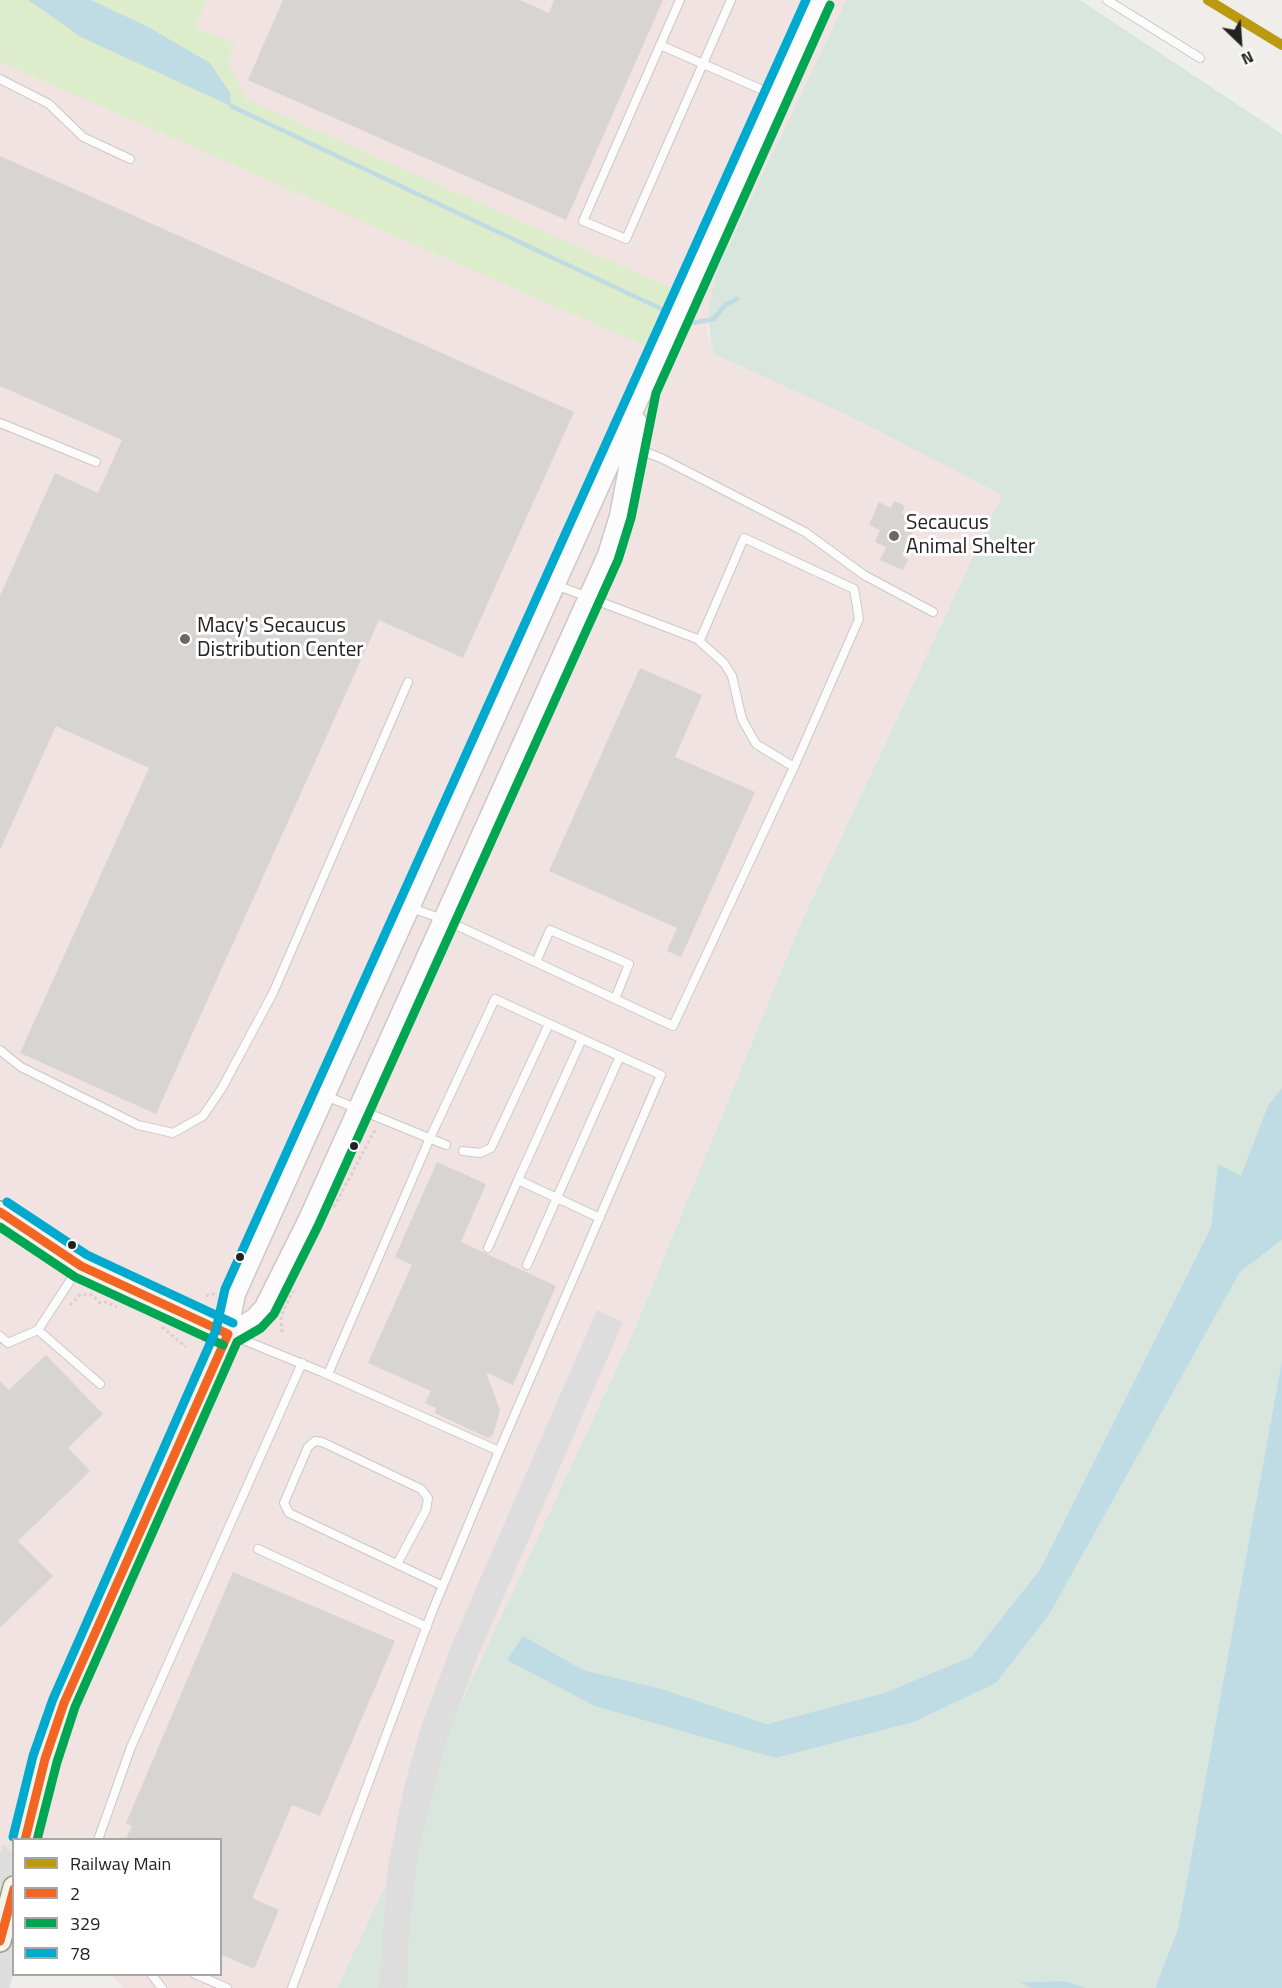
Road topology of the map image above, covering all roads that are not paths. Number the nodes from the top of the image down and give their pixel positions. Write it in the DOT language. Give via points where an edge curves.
graph roads {
  1 [pos="680,0"];
  2 [pos="732,0"];
  3 [pos="819,0"];
  4 [pos="1107,0"];
  5 [pos="660,45"];
  6 [pos="1200,58"];
  7 [pos="703,64"];
  8 [pos="0,79"];
  9 [pos="776,96"];
  10 [pos="130,159"];
  11 [pos="644,389"];
  12 [pos="0,423"];
  13 [pos="632,447"];
  14 [pos="96,462"];
  15 [pos="556,585"];
  16 [pos="589,596"];
  17 [pos="933,612"];
  18 [pos="697,639"];
  19 [pos="408,682"];
  20 [pos="794,767"];
  21 [pos="411,908"];
  22 [pos="443,919"];
  23 [pos="536,962"];
  24 [pos="615,999"];
  25 [pos="549,1024"];
  26 [pos="582,1039"];
  27 [pos="0,1050"];
  28 [pos="620,1056"];
  29 [pos="326,1096"];
  30 [pos="358,1110"];
  31 [pos="430,1138"];
  32 [pos="446,1145"];
  33 [pos="463,1151"];
  34 [pos="518,1180"];
  35 [pos="557,1198"];
  36 [pos="0,1212"];
  37 [pos="600,1218"];
  38 [pos="488,1248"];
  39 [pos="527,1264"];
  40 [pos="80,1266"];
  41 [pos="38,1330"];
  42 [pos="228,1334"];
  43 [pos="0,1336"];
  44 [pos="302,1364"];
  45 [pos="328,1374"];
  46 [pos="100,1384"];
  47 [pos="499,1451"];
  48 [pos="258,1550"];
  49 [pos="397,1564"];
  50 [pos="443,1586"];
  51 [pos="427,1627"];
  52 [pos="25,1838"];
  53 [pos="98,1838"];
  54 [pos="12,1895"];
  55 [pos="0,1941"];
  56 [pos="153,1976"];
  57 [pos="200,1976"];
  58 [pos="162,1988"];
  59 [pos="227,1988"];
  60 [pos="292,1988"];
  1 -- 5 [label="lane"];
  2 -- 7 [label="lane"];
  3 -- 9 [label="street"];
  4 -- 6 [label="lane"];
  5 -- 7 [label="lane"];
  5 -- 7 [label="lane" via="583,221 626,239"];
  7 -- 9 [label="lane"];
  8 -- 10 [label="lane" via="49,104 82,137"];
  9 -- 11 [label="street"];
  11 -- 13 [label="street"];
  11 -- 15 [label="street"];
  12 -- 14 [label="lane"];
  13 -- 16 [label="street" via="614,536"];
  13 -- 17 [label="lane" via="804,532 864,575"];
  15 -- 16 [label="lane"];
  15 -- 21 [label="street"];
  16 -- 18 [label="lane"];
  16 -- 22 [label="street"];
  18 -- 20 [label="lane" via="724,663 732,676 742,719 756,744"];
  18 -- 20 [label="lane" via="700,640 744,538 854,589 859,619"];
  19 -- 27 [label="lane" via="273,993 203,1116 173,1133 138,1125 21,1067"];
  20 -- 24 [label="lane" via="673,1026"];
  21 -- 22 [label="lane"];
  21 -- 29 [label="street"];
  22 -- 23 [label="lane"];
  22 -- 30 [label="street"];
  23 -- 24 [label="lane"];
  23 -- 24 [label="lane" via="550,930 629,964"];
  25 -- 26 [label="lane"];
  25 -- 31 [label="lane" via="495,999"];
  25 -- 33 [label="lane" via="491,1148 480,1153"];
  26 -- 28 [label="lane"];
  26 -- 34 [label="lane"];
  28 -- 35 [label="lane"];
  28 -- 37 [label="lane" via="661,1075"];
  29 -- 30 [label="lane"];
  29 -- 42 [label="street" via="236,1294"];
  30 -- 31 [label="lane"];
  30 -- 42 [label="street" via="264,1307"];
  31 -- 32 [label="lane"];
  31 -- 45 [label="lane"];
  34 -- 35 [label="lane"];
  34 -- 38 [label="lane"];
  35 -- 37 [label="lane"];
  35 -- 39 [label="lane"];
  36 -- 40 [label="main road"];
  37 -- 47 [label="lane"];
  40 -- 41 [label="lane"];
  40 -- 42 [label="main road"];
  41 -- 43 [label="lane" via="8,1343"];
  41 -- 46 [label="lane"];
  42 -- 44 [label="lane"];
  42 -- 52 [label="main road" via="63,1703"];
  44 -- 45 [label="lane"];
  44 -- 53 [label="lane" via="131,1747"];
  45 -- 47 [label="lane"];
  47 -- 50 [label="lane"];
  48 -- 51 [label="lane"];
  49 -- 49 [label="lane" via="289,1513 284,1503 315,1441 421,1489 428,1497 426,1510"];
  49 -- 50 [label="lane"];
  50 -- 51 [label="lane"];
  51 -- 60 [label="lane"];
  54 -- 55 [label="main road"];
  56 -- 58 [label="lane"];
  57 -- 59 [label="lane"];
}
